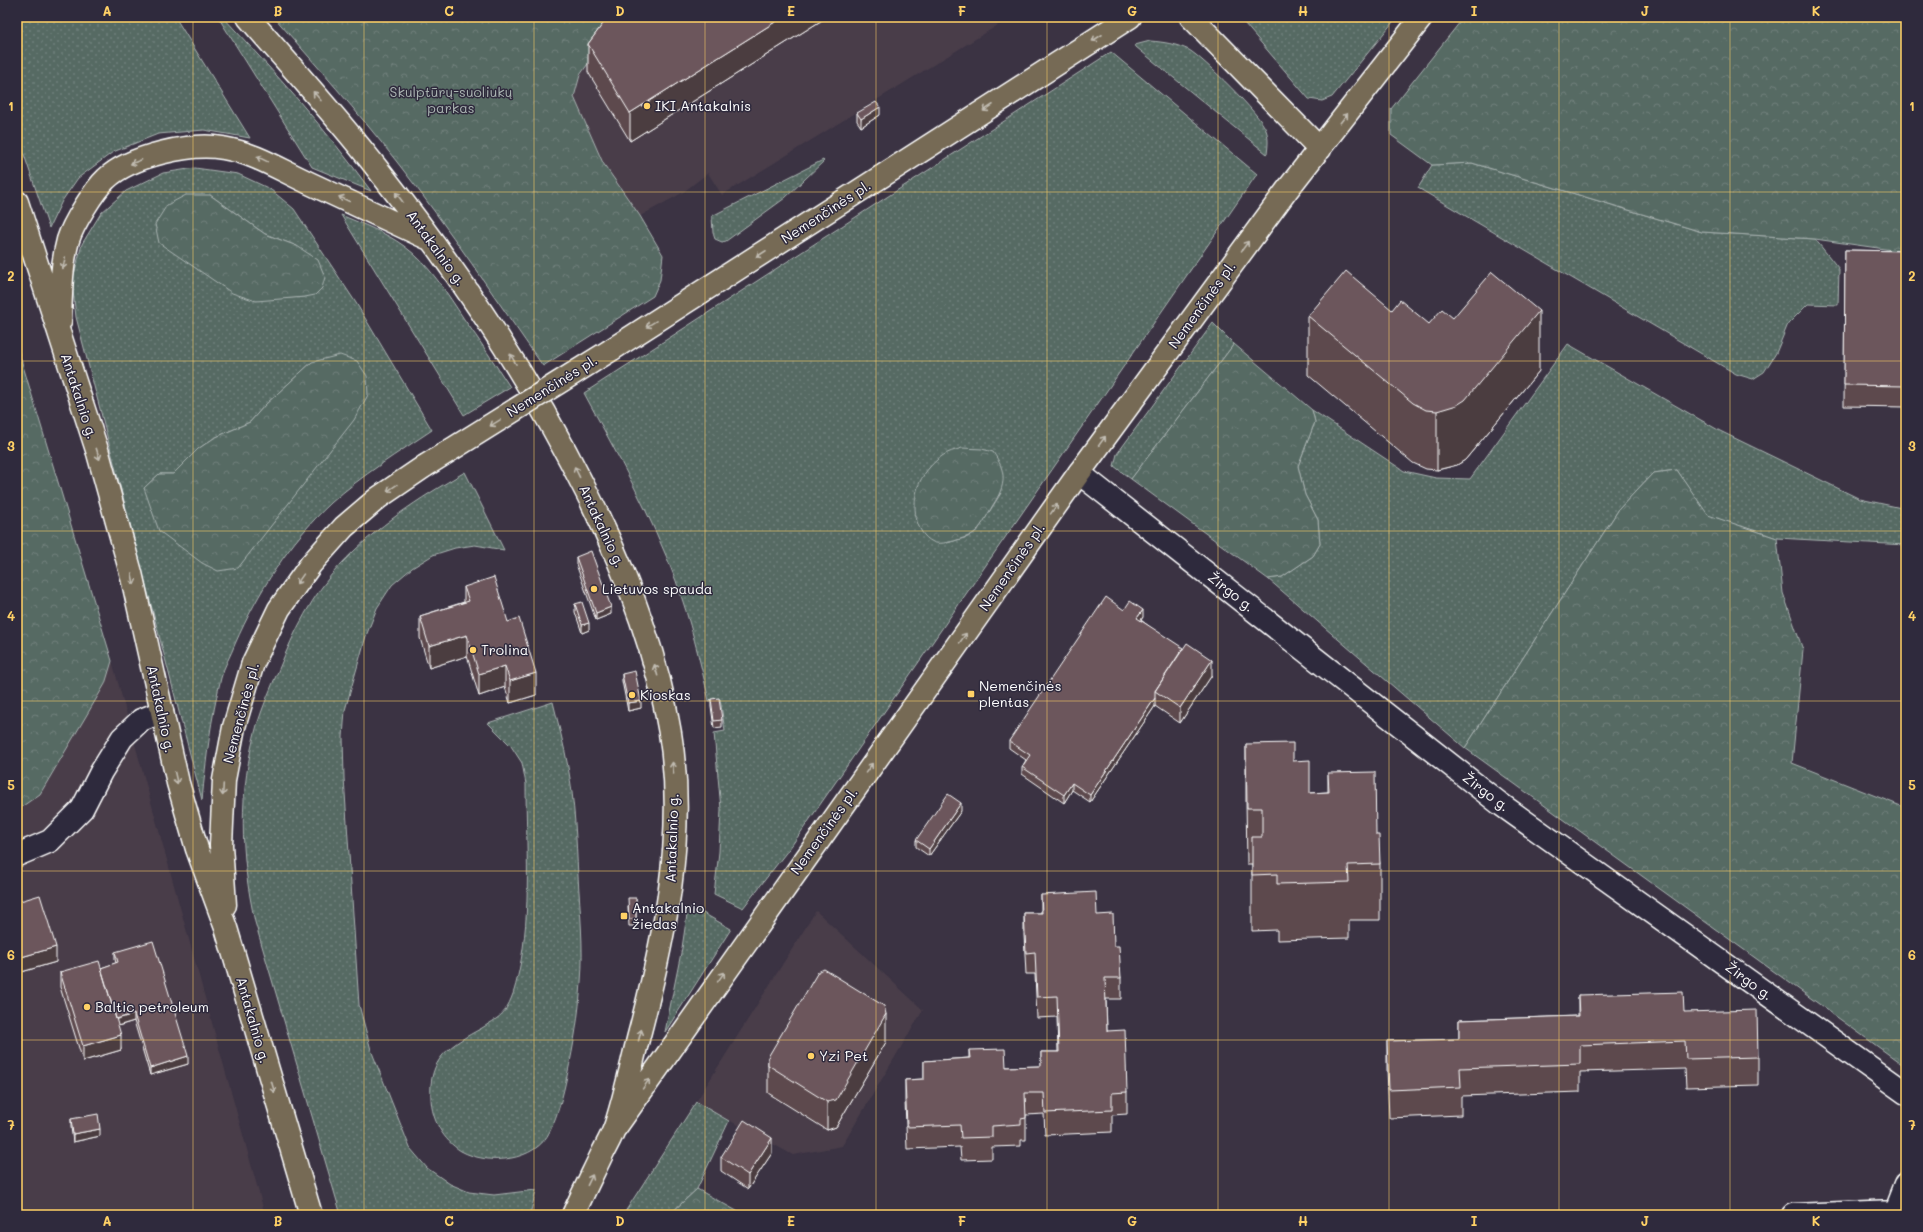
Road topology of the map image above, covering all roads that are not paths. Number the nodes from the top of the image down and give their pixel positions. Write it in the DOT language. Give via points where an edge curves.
graph roads {
  1 [pos="248,17"];
  2 [pos="1130,17"];
  3 [pos="1191,17"];
  4 [pos="1422,17"];
  5 [pos="1320,149"];
  6 [pos="17,202"];
  7 [pos="430,239"];
  8 [pos="60,337"];
  9 [pos="1079,473"];
  10 [pos="162,712"];
  11 [pos="17,855"];
  12 [pos="226,928"];
  13 [pos="1906,1093"];
  14 [pos="616,1127"];
  15 [pos="1906,1184"];
  16 [pos="1894,1213"];
  17 [pos="311,1215"];
  18 [pos="573,1215"];
  19 [pos="1793,1215"];
  7 -- 1 [label="main road, Antakalnio g., one-way" via="380,171"];
  2 -- 12 [label="main road, Nemenčinės pl., one-way, bridge" via="611,350 425,466 372,503 344,527 311,564 279,609 253,663 234,727 224,780 221,845"];
  3 -- 5 [label="main road"];
  5 -- 4 [label="main road, Nemenčinės pl., one-way"];
  9 -- 5 [label="main road, Nemenčinės pl., one-way" via="1282,196"];
  6 -- 8 [label="main road, Antakalnio g."];
  7 -- 8 [label="main road, one-way" via="257,156 223,148 194,147 162,152 130,164 107,178 87,203 69,238 62,270"];
  14 -- 7 [label="main road, Antakalnio g., one-way" via="657,969 670,894 675,793 670,736 658,677 640,614 610,541 562,442 507,348"];
  8 -- 10 [label="main road, Antakalnio g., one-way" via="98,452 131,573"];
  9 -- 13 [label="street, Žirgo g." via="1499,803"];
  14 -- 9 [label="main road, Nemenčinės pl., one-way"];
  10 -- 11 [label="street" via="142,720 122,738 82,809 56,836"];
  10 -- 12 [label="main road, Antakalnio g., one-way" via="196,849"];
  12 -- 17 [label="main road, Antakalnio g., one-way"];
  18 -- 14 [label="main road, Antakalnio g., one-way"];
  15 -- 16 [label="street"];
  16 -- 19 [label="street"];
}
